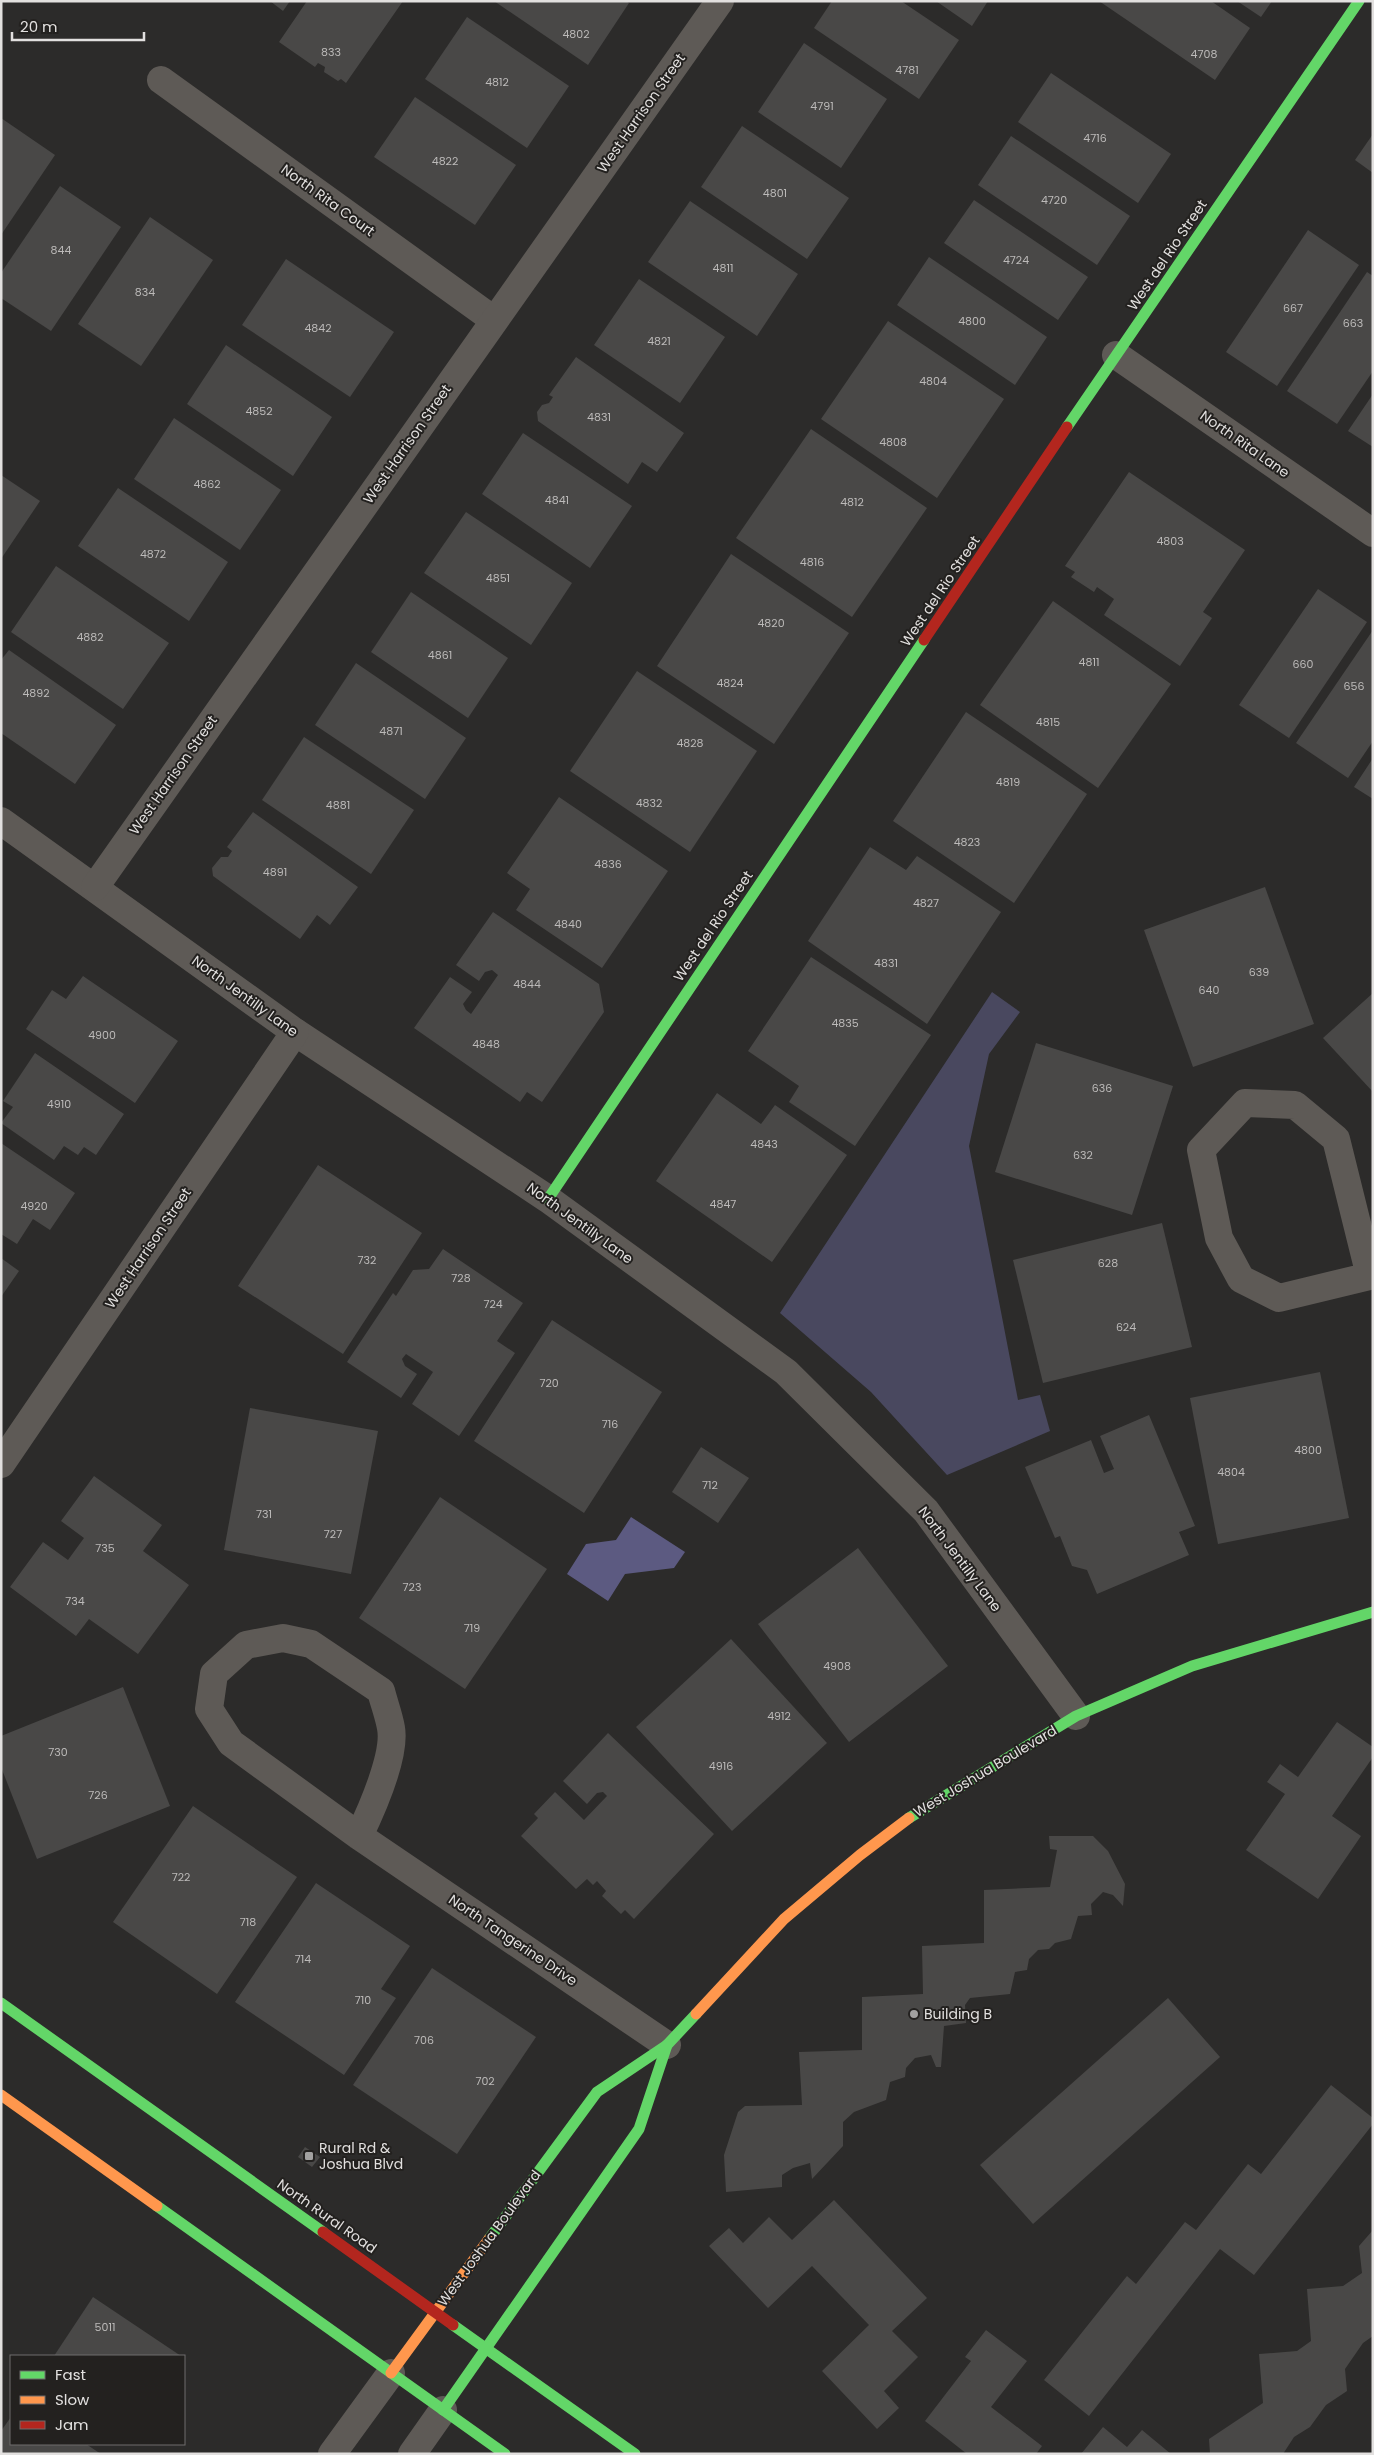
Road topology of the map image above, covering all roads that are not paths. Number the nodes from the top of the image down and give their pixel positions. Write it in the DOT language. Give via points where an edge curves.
graph roads {
  1 [pos="720,1"];
  2 [pos="1359,1"];
  3 [pos="161,80"];
  4 [pos="494,320"];
  5 [pos="1116,355"];
  6 [pos="1373,533"];
  7 [pos="1,821"];
  8 [pos="95,887"];
  9 [pos="295,1032"];
  10 [pos="548,1199"];
  11 [pos="1371,1282"];
  12 [pos="1,1464"];
  13 [pos="1373,1612"];
  14 [pos="1076,1716"];
  15 [pos="359,1836"];
  16 [pos="1,2003"];
  17 [pos="667,2045"];
  18 [pos="1,2095"];
  19 [pos="435,2311"];
  20 [pos="487,2348"];
  21 [pos="391,2373"];
  22 [pos="444,2410"];
  23 [pos="332,2454"];
  24 [pos="412,2454"];
  25 [pos="505,2454"];
  26 [pos="635,2454"];
  1 -- 4 [label="street, West Harrison Street"];
  2 -- 5 [label="street, West del Rio Street"];
  3 -- 4 [label="street, North Rita Court"];
  4 -- 8 [label="street, West Harrison Street"];
  5 -- 6 [label="street, North Rita Lane"];
  5 -- 10 [label="street, West del Rio Street"];
  7 -- 8 [label="street, North Jentilly Lane"];
  8 -- 9 [label="street, North Jentilly Lane"];
  9 -- 10 [label="street, North Jentilly Lane"];
  9 -- 12 [label="street, West Harrison Street"];
  10 -- 14 [label="street, North Jentilly Lane" via="786,1372 926,1511"];
  11 -- 11 [label="street" via="1336,1139 1295,1105 1245,1103 1202,1150 1218,1238 1242,1279 1279,1298"];
  13 -- 14 [label="street, West Joshua Boulevard" via="1192,1666"];
  14 -- 17 [label="street, West Joshua Boulevard" via="922,1808 860,1855 784,1919"];
  15 -- 15 [label="street, North Tangerine Drive" via="387,1766 392,1730 381,1691 311,1644 283,1638 246,1645 214,1674 209,1709 231,1743"];
  15 -- 17 [label="street, North Tangerine Drive"];
  16 -- 19 [label="street, North Rural Road"];
  17 -- 19 [label="street, West Joshua Boulevard" via="597,2092"];
  17 -- 20 [label="street, West Joshua Boulevard" via="639,2129"];
  18 -- 21 [label="street"];
  19 -- 20 [label="street, North Rural Road"];
  19 -- 21 [label="street, West Joshua Boulevard"];
  20 -- 22 [label="street, West Joshua Boulevard"];
  20 -- 26 [label="street, North Rural Road"];
  21 -- 22 [label="street"];
  21 -- 23 [label="street, West Joshua Boulevard"];
  22 -- 24 [label="street, West Joshua Boulevard"];
  22 -- 25 [label="street"];
}
